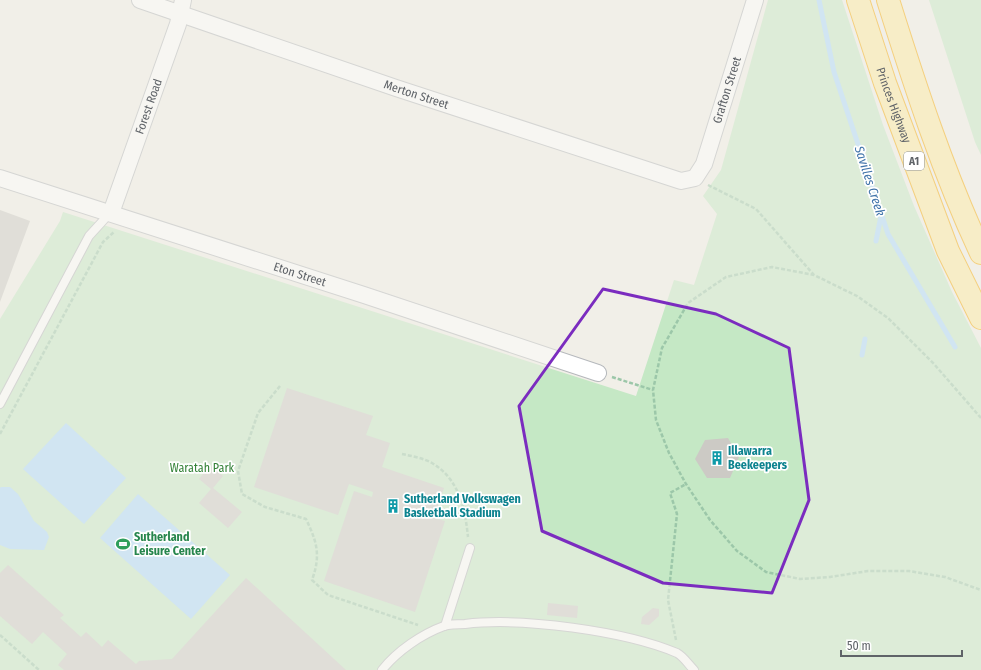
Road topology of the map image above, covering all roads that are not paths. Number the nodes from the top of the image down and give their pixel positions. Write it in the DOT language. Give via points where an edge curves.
graph roads {
  1 [pos="140,0"];
  2 [pos="755,0"];
  3 [pos="858,0"];
  4 [pos="888,0"];
  5 [pos="181,7"];
  6 [pos="0,178"];
  7 [pos="695,178"];
  8 [pos="111,213"];
  9 [pos="981,253"];
  10 [pos="981,318"];
  11 [pos="598,373"];
  12 [pos="0,404"];
  13 [pos="470,548"];
  14 [pos="445,626"];
  15 [pos="382,670"];
  16 [pos="694,670"];
  1 -- 5 [label="street, Merton Street"];
  2 -- 7 [label="street, Grafton Street" via="704,164"];
  3 -- 10 [label="highway, Princes Highway / A1" via="885,83 948,251"];
  4 -- 9 [label="highway, A1" via="948,178"];
  5 -- 7 [label="street, Merton Street" via="340,69 675,180"];
  5 -- 8 [label="street, Forest Road" via="175,31"];
  6 -- 8 [label="street, Eton Street"];
  8 -- 11 [label="street, Eton Street"];
  8 -- 12 [label="lane" via="89,236"];
  13 -- 14 [label="lane"];
  14 -- 15 [label="lane" via="418,639"];
  14 -- 16 [label="lane" via="481,622 524,623 629,638 679,654"];
}
